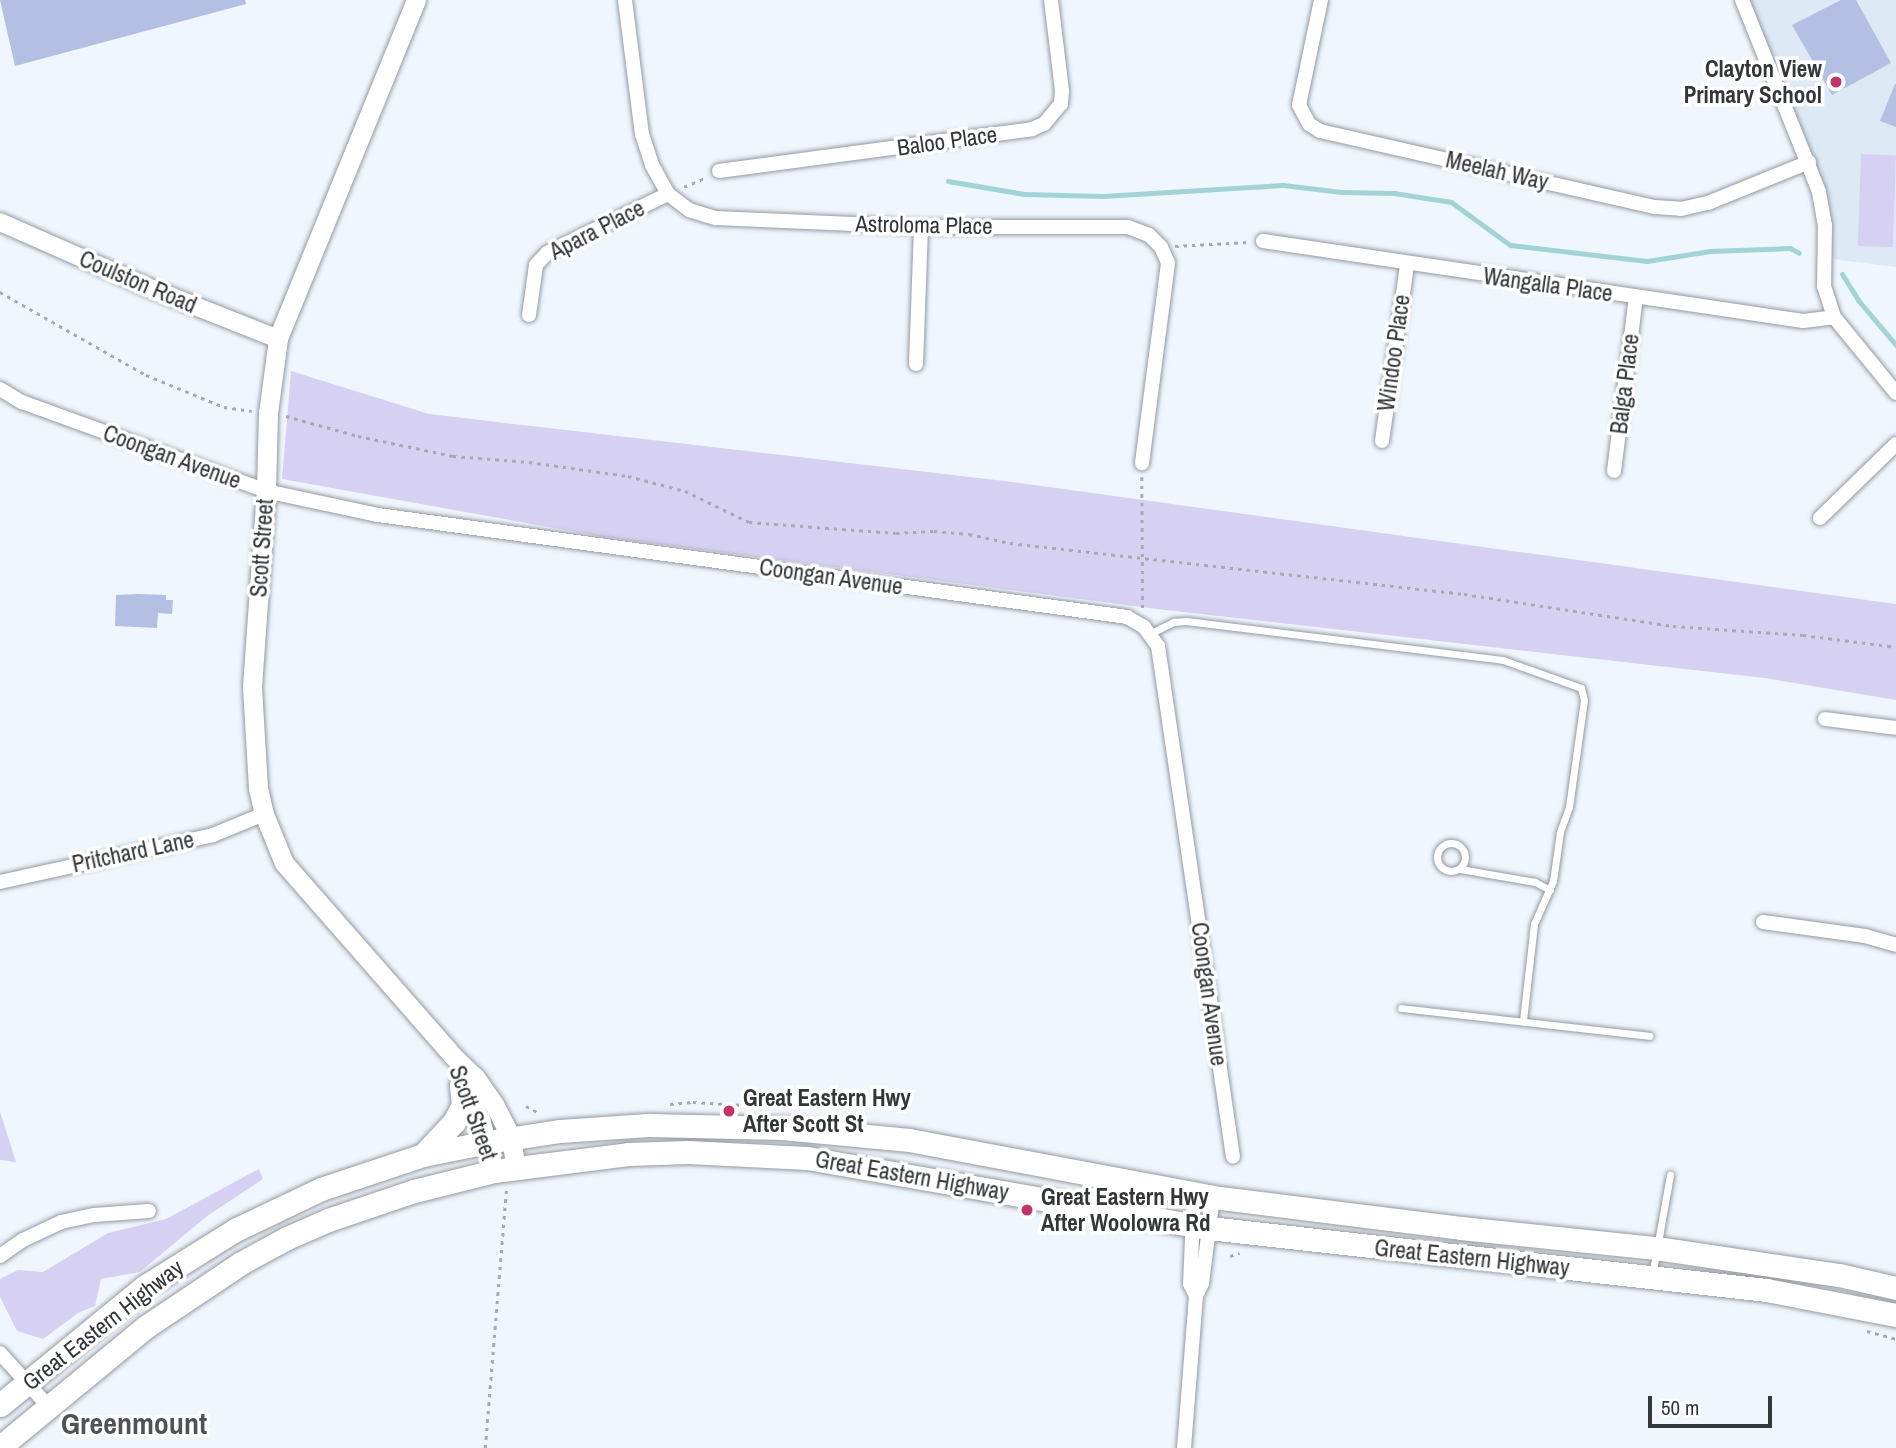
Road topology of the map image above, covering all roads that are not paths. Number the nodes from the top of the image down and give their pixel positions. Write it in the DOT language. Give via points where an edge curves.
graph roads {
  1 [pos="416,0"];
  2 [pos="625,0"];
  3 [pos="1051,0"];
  4 [pos="1321,0"];
  5 [pos="1743,1"];
  6 [pos="1809,162"];
  7 [pos="719,172"];
  8 [pos="667,194"];
  9 [pos="0,222"];
  10 [pos="921,227"];
  11 [pos="1263,241"];
  12 [pos="1406,265"];
  13 [pos="1636,297"];
  14 [pos="529,315"];
  15 [pos="1834,317"];
  16 [pos="278,339"];
  17 [pos="916,364"];
  18 [pos="0,389"];
  19 [pos="1896,393"];
  20 [pos="1382,441"];
  21 [pos="1896,444"];
  22 [pos="1142,463"];
  23 [pos="1614,471"];
  24 [pos="266,491"];
  25 [pos="1820,518"];
  26 [pos="1146,631"];
  27 [pos="1825,719"];
  28 [pos="1896,728"];
  29 [pos="264,814"];
  30 [pos="1460,869"];
  31 [pos="0,882"];
  32 [pos="1550,890"];
  33 [pos="1763,922"];
  34 [pos="1896,945"];
  35 [pos="1401,1007"];
  36 [pos="1523,1021"];
  37 [pos="1649,1036"];
  38 [pos="452,1055"];
  39 [pos="461,1085"];
  40 [pos="499,1140"];
  41 [pos="423,1156"];
  42 [pos="1233,1157"];
  43 [pos="505,1173"];
  44 [pos="1670,1175"];
  45 [pos="1203,1195"];
  46 [pos="149,1211"];
  47 [pos="1201,1227"];
  48 [pos="1656,1248"];
  49 [pos="0,1256"];
  50 [pos="1652,1276"];
  51 [pos="1896,1288"];
  52 [pos="1896,1315"];
  53 [pos="0,1353"];
  54 [pos="27,1383"];
  55 [pos="0,1405"];
  56 [pos="48,1406"];
  57 [pos="0,1447"];
  58 [pos="1184,1448"];
  1 -- 16 [label="main road, Scott Street"];
  2 -- 8 [label="street" via="642,134"];
  3 -- 7 [label="street, Baloo Place" via="1062,91 1061,104 1044,124"];
  4 -- 6 [label="street, Meelah Way" via="1299,105 1308,124 1320,131 1655,207 1681,209 1708,203"];
  5 -- 6 [label="street"];
  6 -- 15 [label="street" via="1825,225 1824,286"];
  8 -- 10 [label="street, Astroloma Place" via="689,210 716,218"];
  8 -- 14 [label="street, Apara Place" via="547,253 536,265"];
  9 -- 16 [label="street, Coulston Road"];
  10 -- 17 [label="street"];
  10 -- 22 [label="street, Astroloma Place" via="1128,227 1149,235 1161,247 1168,263"];
  11 -- 12 [label="street, Wangalla Place"];
  12 -- 13 [label="street, Wangalla Place"];
  12 -- 20 [label="street, Windoo Place"];
  13 -- 15 [label="street, Wangalla Place" via="1803,321"];
  13 -- 23 [label="street, Balga Place"];
  15 -- 19 [label="street"];
  16 -- 24 [label="main road, Scott Street" via="268,412"];
  18 -- 24 [label="street, Coongan Avenue" via="22,402"];
  21 -- 25 [label="street"];
  24 -- 26 [label="street, Coongan Avenue" via="378,515 1127,617"];
  24 -- 29 [label="main road, Scott Street" via="252,687 258,788"];
  26 -- 32 [label="lane" via="1174,622 1198,622 1503,660 1575,683 1584,700 1569,807"];
  26 -- 42 [label="street, Coongan Avenue" via="1158,646"];
  27 -- 28 [label="street"];
  29 -- 31 [label="street, Pritchard Lane" via="214,835"];
  29 -- 38 [label="main road, Scott Street" via="284,863"];
  30 -- 30 [label="lane" via="1446,871 1439,864 1437,854 1443,846 1451,843 1463,849 1465,862"];
  30 -- 32 [label="lane" via="1535,882"];
  32 -- 36 [label="lane" via="1534,924"];
  33 -- 34 [label="street" via="1865,936"];
  35 -- 36 [label="lane"];
  36 -- 37 [label="lane"];
  38 -- 39 [label="main road, Scott Street"];
  38 -- 40 [label="main road, Scott Street" via="494,1104"];
  39 -- 40 [label="main road, Scott Street" via="480,1119"];
  39 -- 41 [label="highway" via="463,1105"];
  40 -- 41 [label="highway, Great Eastern Highway"];
  40 -- 43 [label="main road, Scott Street"];
  40 -- 45 [label="highway, Great Eastern Highway" via="648,1125 782,1128 909,1140"];
  41 -- 54 [label="highway, Great Eastern Highway" via="320,1189 235,1230 144,1287"];
  43 -- 47 [label="highway, Great Eastern Highway" via="628,1154 807,1158"];
  43 -- 56 [label="highway, Great Eastern Highway" via="414,1191 287,1238 146,1326"];
  44 -- 48 [label="lane"];
  45 -- 47 [label="street"];
  45 -- 48 [label="highway, Great Eastern Highway"];
  46 -- 49 [label="street" via="61,1222"];
  47 -- 50 [label="highway, Great Eastern Highway"];
  47 -- 58 [label="street" via="1202,1283 1196,1296"];
  48 -- 50 [label="lane"];
  48 -- 51 [label="highway, Great Eastern Highway"];
  50 -- 52 [label="highway, Great Eastern Highway" via="1766,1290"];
  53 -- 54 [label="street"];
  54 -- 55 [label="highway, Great Eastern Highway"];
  54 -- 56 [label="street"];
  56 -- 57 [label="highway, Great Eastern Highway"];
}
